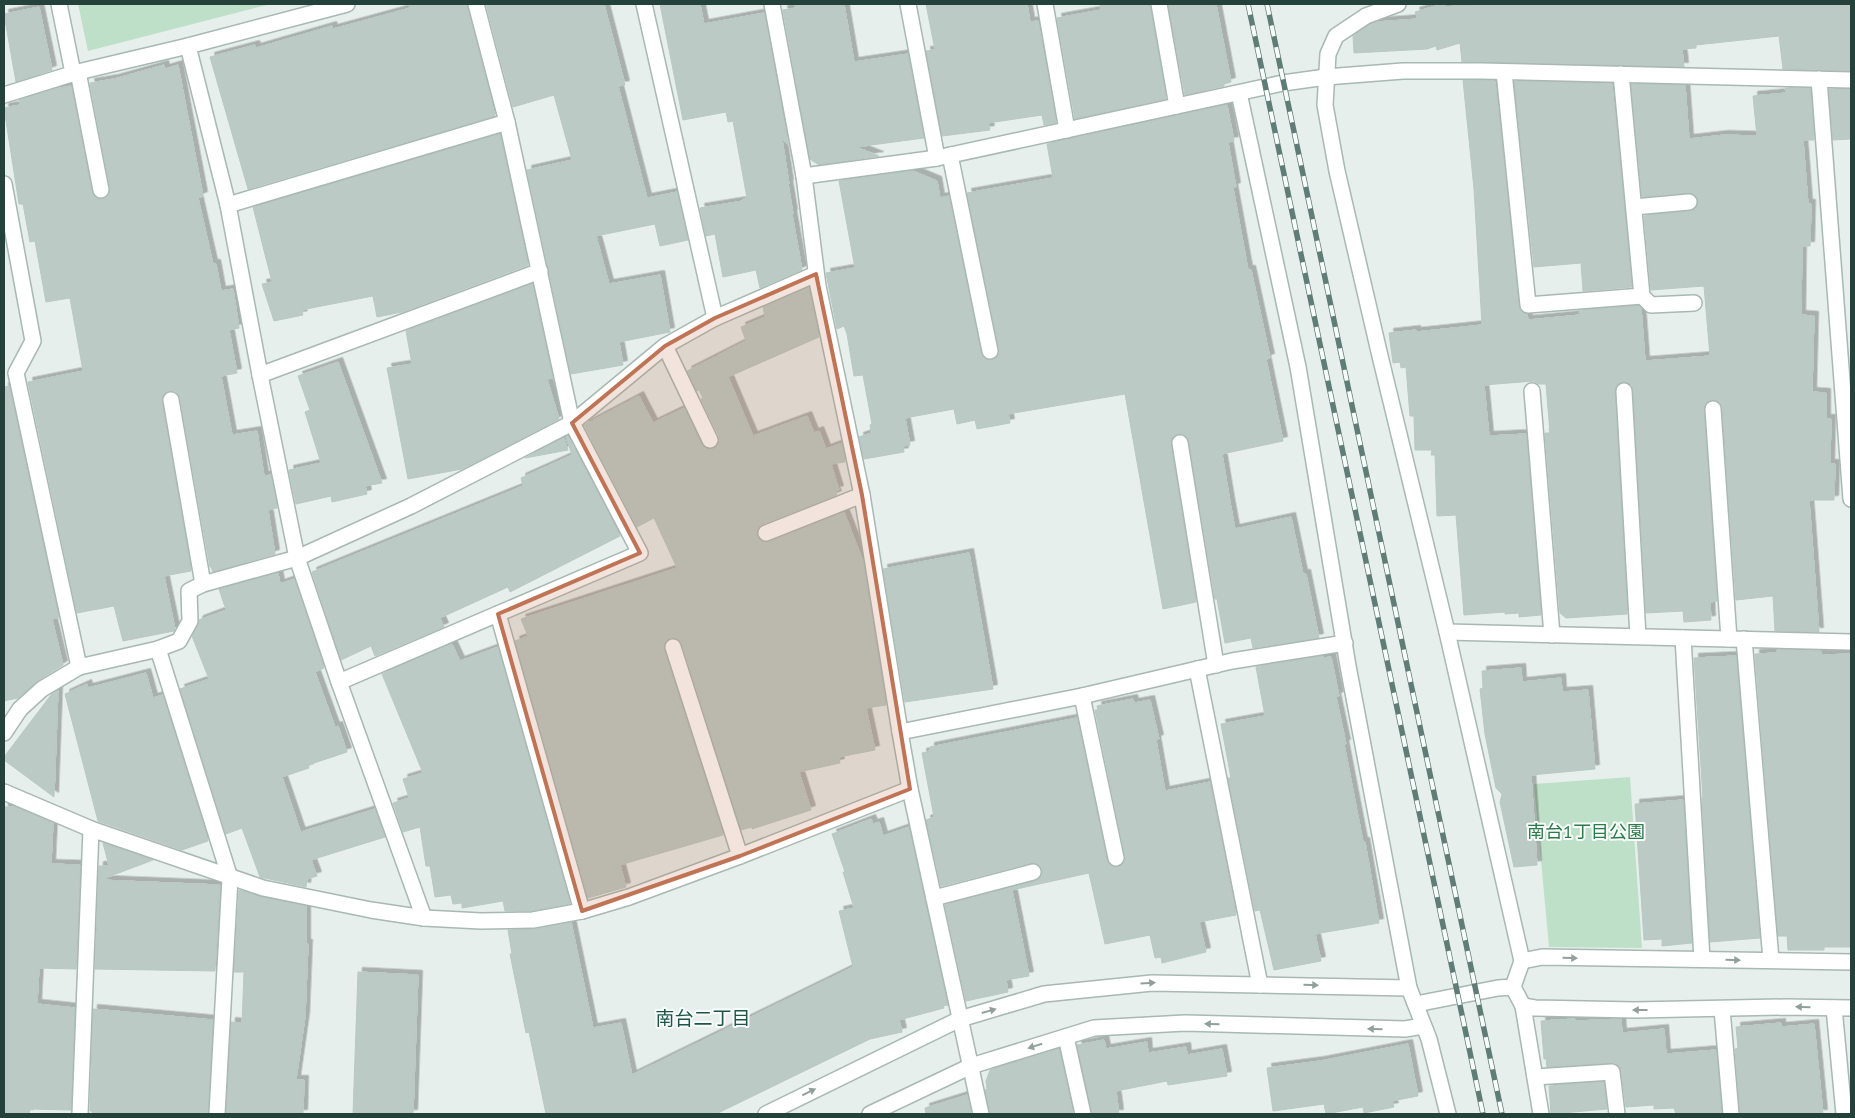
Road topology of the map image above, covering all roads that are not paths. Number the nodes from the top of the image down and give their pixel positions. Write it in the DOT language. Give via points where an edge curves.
graph roads {
  1 [pos="59,4"];
  2 [pos="347,4"];
  3 [pos="476,4"];
  4 [pos="644,4"];
  5 [pos="772,4"];
  6 [pos="908,4"];
  7 [pos="1044,4"];
  8 [pos="1159,4"];
  9 [pos="1398,4"];
  10 [pos="188,46"];
  11 [pos="75,72"];
  12 [pos="1504,72"];
  13 [pos="1621,74"];
  14 [pos="1326,77"];
  15 [pos="1819,79"];
  16 [pos="1851,80"];
  17 [pos="1239,93"];
  18 [pos="4,95"];
  19 [pos="1177,106"];
  20 [pos="507,122"];
  21 [pos="1067,130"];
  22 [pos="943,156"];
  23 [pos="804,176"];
  24 [pos="4,184"];
  25 [pos="101,190"];
  26 [pos="1689,202"];
  27 [pos="228,205"];
  28 [pos="1634,207"];
  29 [pos="540,271"];
  30 [pos="816,274"];
  31 [pos="1642,296"];
  32 [pos="1694,303"];
  33 [pos="715,318"];
  34 [pos="664,346"];
  35 [pos="990,351"];
  36 [pos="260,375"];
  37 [pos="1532,391"];
  38 [pos="1624,391"];
  39 [pos="171,400"];
  40 [pos="1713,409"];
  41 [pos="572,423"];
  42 [pos="710,440"];
  43 [pos="1180,443"];
  44 [pos="862,495"];
  45 [pos="1851,499"];
  46 [pos="766,533"];
  47 [pos="297,558"];
  48 [pos="203,584"];
  49 [pos="498,614"];
  50 [pos="1447,632"];
  51 [pos="1552,635"];
  52 [pos="1638,636"];
  53 [pos="1683,638"];
  54 [pos="1736,639"];
  55 [pos="1851,642"];
  56 [pos="1344,643"];
  57 [pos="673,647"];
  58 [pos="158,649"];
  59 [pos="1216,665"];
  60 [pos="79,667"];
  61 [pos="1196,669"];
  62 [pos="339,682"];
  63 [pos="1082,696"];
  64 [pos="900,732"];
  65 [pos="4,733"];
  66 [pos="910,789"];
  67 [pos="4,792"];
  68 [pos="92,830"];
  69 [pos="740,856"];
  70 [pos="1116,858"];
  71 [pos="1033,872"];
  72 [pos="230,878"];
  73 [pos="934,898"];
  74 [pos="582,911"];
  75 [pos="424,918"];
  76 [pos="1702,959"];
  77 [pos="1771,960"];
  78 [pos="1522,961"];
  79 [pos="1851,962"];
  80 [pos="1260,985"];
  81 [pos="1513,987"];
  82 [pos="1410,988"];
  83 [pos="1416,1004"];
  84 [pos="1522,1006"];
  85 [pos="1834,1008"];
  86 [pos="1851,1008"];
  87 [pos="1722,1009"];
  88 [pos="960,1019"];
  89 [pos="1423,1026"];
  90 [pos="1066,1036"];
  91 [pos="971,1066"];
  92 [pos="1535,1077"];
  93 [pos="80,1114"];
  94 [pos="217,1114"];
  95 [pos="766,1114"];
  96 [pos="870,1114"];
  97 [pos="981,1114"];
  98 [pos="1083,1114"];
  99 [pos="1448,1114"];
  100 [pos="1541,1114"];
  101 [pos="1617,1114"];
  102 [pos="1731,1114"];
  103 [pos="1844,1114"];
  1 -- 11 [label="street"];
  2 -- 10 [label="street"];
  3 -- 20 [label="street"];
  4 -- 33 [label="street"];
  5 -- 23 [label="street"];
  6 -- 22 [label="street"];
  7 -- 21 [label="street"];
  8 -- 19 [label="street"];
  9 -- 14 [label="street" via="1366,16 1336,36 1328,54"];
  10 -- 11 [label="street"];
  10 -- 27 [label="street"];
  11 -- 18 [label="street"];
  11 -- 25 [label="street"];
  12 -- 13 [label="street"];
  12 -- 14 [label="street" via="1403,70"];
  12 -- 31 [label="street" via="1528,305"];
  13 -- 15 [label="street"];
  13 -- 28 [label="street"];
  14 -- 17 [label="street" via="1283,82"];
  14 -- 50 [label="street" via="1325,105 1338,171"];
  15 -- 16 [label="street"];
  15 -- 45 [label="street"];
  17 -- 19 [label="street"];
  17 -- 56 [label="street" via="1298,367"];
  19 -- 21 [label="street"];
  20 -- 27 [label="street"];
  20 -- 29 [label="street"];
  21 -- 22 [label="street"];
  22 -- 23 [label="street"];
  22 -- 35 [label="street"];
  23 -- 30 [label="street"];
  24 -- 60 [label="street" via="33,341 16,373"];
  26 -- 28 [label="street"];
  27 -- 36 [label="street"];
  28 -- 31 [label="street"];
  29 -- 36 [label="street"];
  29 -- 41 [label="street"];
  30 -- 33 [label="street"];
  30 -- 44 [label="street"];
  31 -- 32 [label="street" via="1651,305"];
  33 -- 34 [label="street"];
  34 -- 41 [label="street"];
  34 -- 42 [label="street"];
  36 -- 47 [label="street"];
  37 -- 51 [label="street"];
  38 -- 52 [label="street"];
  39 -- 48 [label="street"];
  40 -- 54 [label="street"];
  41 -- 47 [label="street" via="411,506"];
  41 -- 49 [label="street" via="640,553"];
  43 -- 59 [label="street"];
  44 -- 46 [label="street"];
  44 -- 64 [label="street"];
  47 -- 48 [label="street"];
  47 -- 62 [label="street"];
  48 -- 58 [label="street" via="189,591 190,621 179,641"];
  49 -- 62 [label="street"];
  49 -- 74 [label="street"];
  50 -- 51 [label="street"];
  50 -- 78 [label="street"];
  51 -- 52 [label="street"];
  52 -- 53 [label="street"];
  53 -- 54 [label="street"];
  53 -- 76 [label="street"];
  54 -- 55 [label="street"];
  54 -- 77 [label="street"];
  56 -- 59 [label="street"];
  56 -- 82 [label="street"];
  57 -- 69 [label="street"];
  58 -- 60 [label="street"];
  58 -- 72 [label="street"];
  59 -- 61 [label="street"];
  60 -- 65 [label="street" via="42,689 20,709"];
  61 -- 63 [label="street"];
  61 -- 80 [label="street"];
  62 -- 75 [label="street"];
  63 -- 64 [label="street"];
  63 -- 70 [label="street"];
  64 -- 66 [label="street"];
  66 -- 69 [label="street"];
  66 -- 73 [label="street"];
  67 -- 68 [label="street"];
  68 -- 72 [label="street"];
  68 -- 93 [label="street"];
  69 -- 74 [label="street"];
  71 -- 73 [label="street"];
  72 -- 75 [label="street" via="281,892"];
  72 -- 94 [label="street"];
  73 -- 88 [label="street"];
  74 -- 75 [label="street" via="533,920"];
  76 -- 77 [label="street, one-way"];
  78 -- 76 [label="street, one-way" via="1542,957"];
  77 -- 79 [label="street"];
  78 -- 81 [label="street"];
  80 -- 82 [label="street, one-way"];
  88 -- 80 [label="street, one-way" via="1044,994 1152,983"];
  81 -- 83 [label="street"];
  81 -- 84 [label="street"];
  82 -- 83 [label="street"];
  83 -- 89 [label="street"];
  87 -- 84 [label="street, one-way"];
  84 -- 92 [label="street"];
  85 -- 86 [label="street"];
  85 -- 87 [label="street, one-way"];
  85 -- 103 [label="street"];
  87 -- 102 [label="street"];
  88 -- 91 [label="street"];
  95 -- 88 [label="street, one-way"];
  89 -- 90 [label="street, one-way" via="1405,1029 1184,1023 1094,1028"];
  89 -- 99 [label="street"];
  90 -- 91 [label="street, one-way"];
  90 -- 98 [label="street"];
  91 -- 96 [label="street"];
  91 -- 97 [label="street"];
  92 -- 100 [label="street"];
  92 -- 101 [label="street" via="1612,1072"];
}
